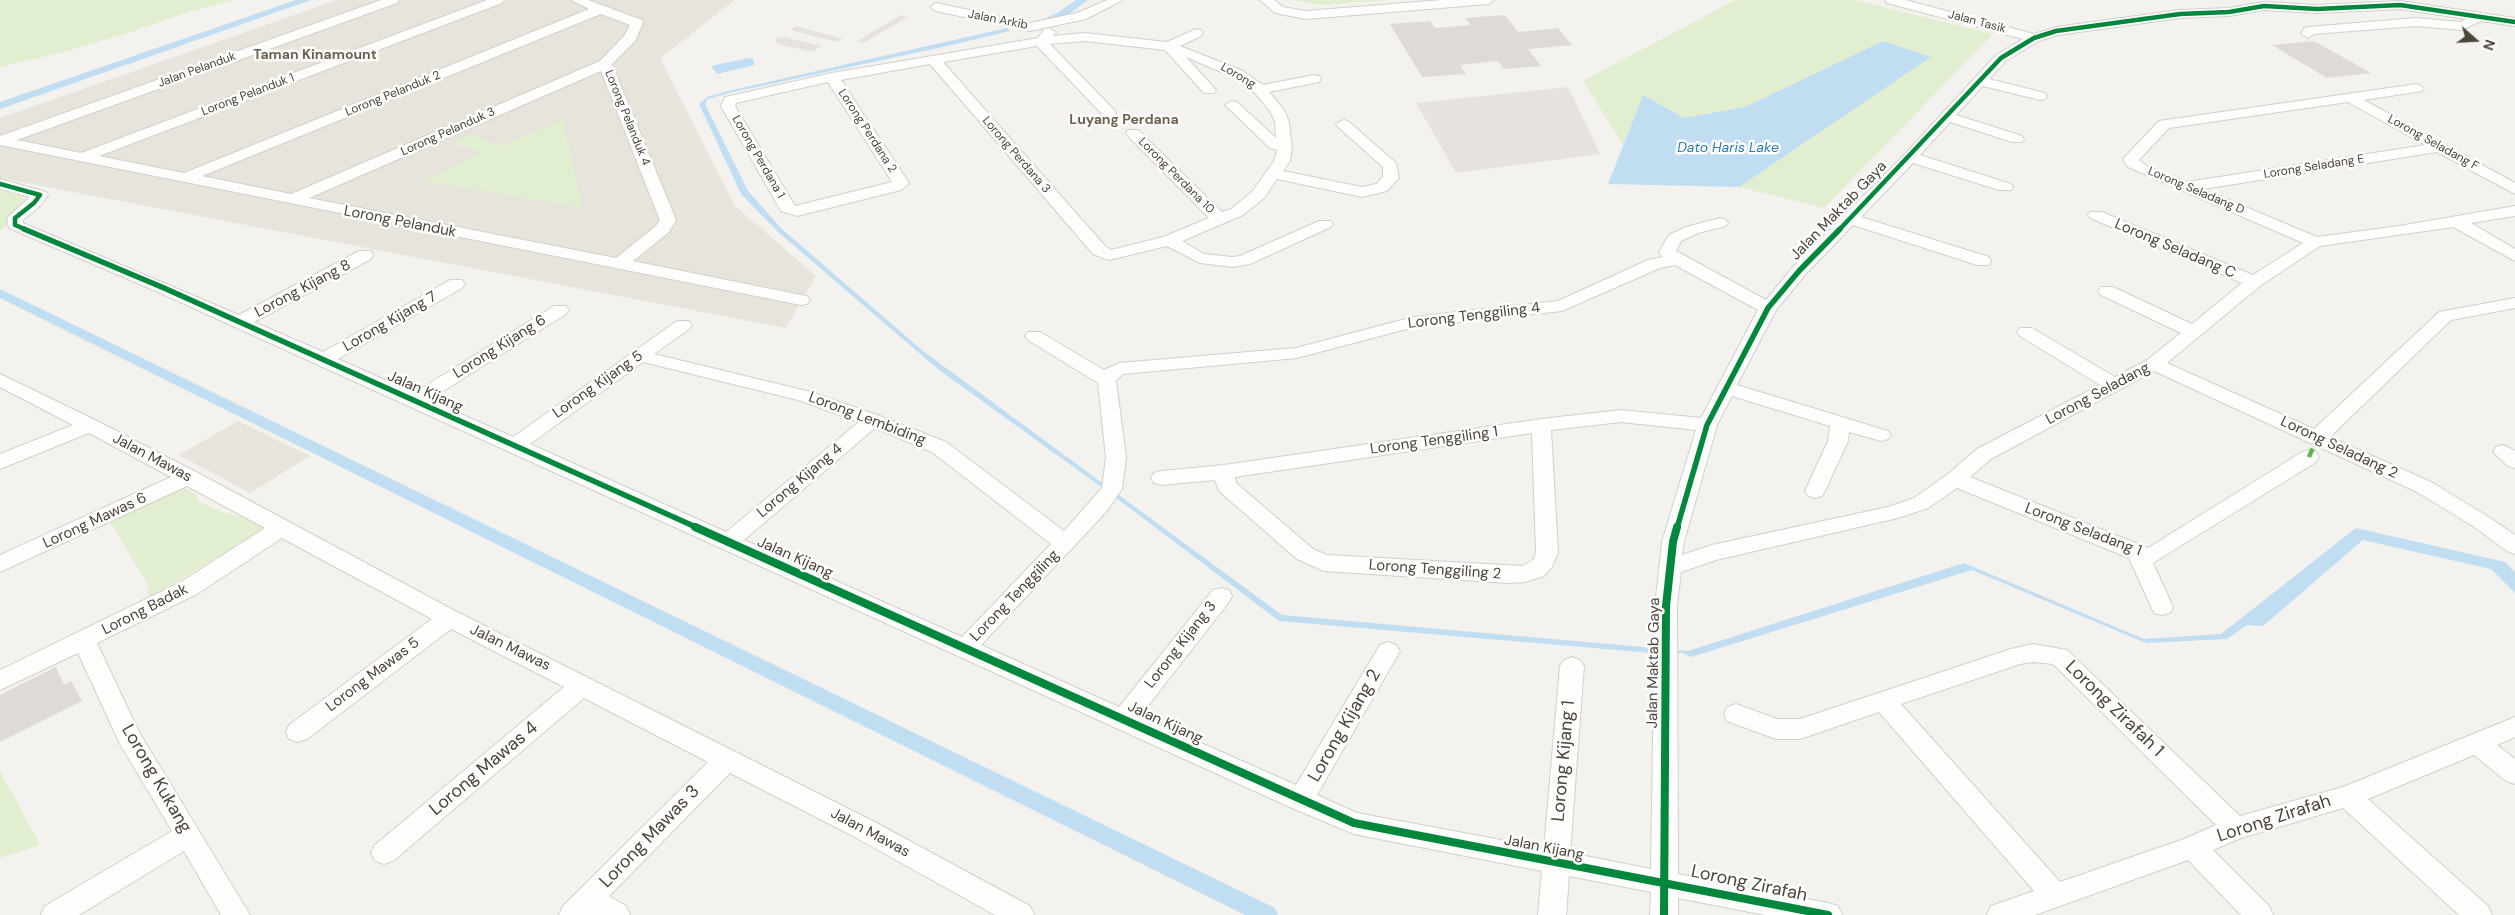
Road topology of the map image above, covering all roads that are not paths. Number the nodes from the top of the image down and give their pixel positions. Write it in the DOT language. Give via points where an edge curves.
graph roads {
  1 [pos="393,0"];
  2 [pos="498,0"];
  3 [pos="577,0"];
  4 [pos="1117,0"];
  5 [pos="1266,0"];
  6 [pos="1279,0"];
  7 [pos="1428,0"];
  8 [pos="1488,0"];
  9 [pos="1891,0"];
  10 [pos="936,7"];
  11 [pos="601,9"];
  12 [pos="2445,11"];
  13 [pos="2486,17"];
  14 [pos="2468,21"];
  15 [pos="2515,22"];
  16 [pos="1081,28"];
  17 [pos="1196,33"];
  18 [pos="2308,34"];
  19 [pos="2034,38"];
  20 [pos="1042,41"];
  21 [pos="1169,46"];
  22 [pos="934,60"];
  23 [pos="605,64"];
  24 [pos="832,77"];
  25 [pos="1314,79"];
  26 [pos="1980,81"];
  27 [pos="2417,88"];
  28 [pos="1209,90"];
  29 [pos="1260,90"];
  30 [pos="2040,96"];
  31 [pos="2351,98"];
  32 [pos="1232,105"];
  33 [pos="1109,113"];
  34 [pos="1948,116"];
  35 [pos="1343,124"];
  36 [pos="1133,133"];
  37 [pos="2017,139"];
  38 [pos="0,141"];
  39 [pos="2440,147"];
  40 [pos="1285,148"];
  41 [pos="1910,156"];
  42 [pos="83,157"];
  43 [pos="1274,174"];
  44 [pos="185,178"];
  45 [pos="0,184"];
  46 [pos="2187,187"];
  47 [pos="2005,188"];
  48 [pos="2515,189"];
  49 [pos="290,200"];
  50 [pos="787,208"];
  51 [pos="2515,211"];
  52 [pos="2096,215"];
  53 [pos="1849,218"];
  54 [pos="1220,219"];
  55 [pos="2455,221"];
  56 [pos="1720,223"];
  57 [pos="1325,224"];
  58 [pos="1169,240"];
  59 [pos="2315,242"];
  60 [pos="1099,250"];
  61 [pos="365,255"];
  62 [pos="2515,256"];
  63 [pos="1678,260"];
  64 [pos="1983,261"];
  65 [pos="619,264"];
  66 [pos="2254,282"];
  67 [pos="456,284"];
  68 [pos="2107,291"];
  69 [pos="801,300"];
  70 [pos="2515,303"];
  71 [pos="1768,308"];
  72 [pos="560,310"];
  73 [pos="240,322"];
  74 [pos="683,325"];
  75 [pos="2026,332"];
  76 [pos="2194,332"];
  77 [pos="1034,336"];
  78 [pos="639,356"];
  79 [pos="323,360"];
  80 [pos="2154,364"];
  81 [pos="0,380"];
  82 [pos="1107,380"];
  83 [pos="2114,385"];
  84 [pos="1726,388"];
  85 [pos="414,401"];
  86 [pos="873,420"];
  87 [pos="1840,423"];
  88 [pos="90,425"];
  89 [pos="1540,425"];
  90 [pos="1707,425"];
  91 [pos="1881,435"];
  92 [pos="2317,438"];
  93 [pos="514,446"];
  94 [pos="2309,458"];
  95 [pos="0,462"];
  96 [pos="1224,472"];
  97 [pos="189,478"];
  98 [pos="1161,478"];
  99 [pos="1955,479"];
  100 [pos="1815,491"];
  101 [pos="283,527"];
  102 [pos="726,542"];
  103 [pos="1674,542"];
  104 [pos="1065,543"];
  105 [pos="2515,546"];
  106 [pos="1712,553"];
  107 [pos="2137,553"];
  108 [pos="0,564"];
  109 [pos="1670,568"];
  110 [pos="1220,596"];
  111 [pos="2162,607"];
  112 [pos="449,618"];
  113 [pos="84,640"];
  114 [pos="965,648"];
  115 [pos="1388,651"];
  116 [pos="1572,666"];
  117 [pos="0,681"];
  118 [pos="584,685"];
  119 [pos="1883,700"];
  120 [pos="1736,714"];
  121 [pos="1124,718"];
  122 [pos="2515,726"];
  123 [pos="298,732"];
  124 [pos="2476,743"];
  125 [pos="727,759"];
  126 [pos="2515,774"];
  127 [pos="2347,796"];
  128 [pos="1301,800"];
  129 [pos="2236,828"];
  130 [pos="188,835"];
  131 [pos="2192,847"];
  132 [pos="384,853"];
  133 [pos="1554,863"];
  134 [pos="1663,881"];
  135 [pos="2054,895"];
  136 [pos="582,907"];
  137 [pos="55,915"];
  138 [pos="236,915"];
  139 [pos="616,915"];
  140 [pos="1019,915"];
  141 [pos="1552,915"];
  142 [pos="1664,915"];
  143 [pos="1826,915"];
  144 [pos="2001,915"];
  145 [pos="2259,915"];
  146 [pos="2478,915"];
  1 -- 38 [label="street, Jalan Pelanduk"];
  2 -- 42 [label="street, Lorong Pelanduk 1"];
  3 -- 11 [label="street, Lorong Pelanduk 4"];
  4 -- 16 [label="street, Jalan Arkib" via="1099,9"];
  5 -- 8 [label="street" via="1278,10 1313,15"];
  6 -- 7 [label="street" via="1292,6 1315,9"];
  9 -- 19 [label="street, Jalan Tasik"];
  10 -- 16 [label="street, Jalan Arkib" via="1030,27"];
  11 -- 23 [label="street, Lorong Pelanduk 4" via="637,23 630,38"];
  11 -- 44 [label="street, Lorong Pelanduk 2"];
  12 -- 13 [label="street, Jalan Maktab Gaya"];
  12 -- 14 [label="street"];
  12 -- 19 [label="street, Jalan Maktab Gaya" via="2395,4 2325,9 2264,6 2069,29"];
  13 -- 14 [label="street"];
  13 -- 15 [label="street, Jalan Maktab Gaya"];
  14 -- 18 [label="street" via="2462,26 2416,22 2310,31"];
  16 -- 20 [label="street"];
  16 -- 20 [label="street" via="1045,34"];
  16 -- 21 [label="street, Lorong"];
  17 -- 21 [label="street"];
  19 -- 26 [label="street, Jalan Maktab Gaya" via="2001,58"];
  20 -- 22 [label="street"];
  20 -- 33 [label="street" via="1045,48"];
  21 -- 28 [label="street"];
  21 -- 29 [label="street, Lorong" via="1218,64"];
  22 -- 24 [label="street"];
  22 -- 60 [label="street, Lorong Perdana 3"];
  23 -- 49 [label="street, Lorong Pelanduk 3"];
  23 -- 65 [label="street, Lorong Pelanduk 4" via="668,220 663,228"];
  24 -- 50 [label="street, Lorong Perdana 1" via="730,100 728,106"];
  24 -- 50 [label="street, Lorong Perdana 2" via="901,183 797,211"];
  25 -- 29 [label="street"];
  26 -- 30 [label="street"];
  26 -- 34 [label="street, Jalan Maktab Gaya"];
  27 -- 31 [label="street"];
  29 -- 40 [label="street, Lorong" via="1277,110"];
  31 -- 39 [label="street, Lorong Seladang F"];
  31 -- 46 [label="street, Lorong Seladang D" via="2164,124 2131,159 2142,169"];
  32 -- 40 [label="street" via="1275,145"];
  34 -- 37 [label="street"];
  34 -- 41 [label="street, Jalan Maktab Gaya"];
  35 -- 43 [label="street" via="1391,166 1391,178 1381,188 1362,192"];
  36 -- 54 [label="street, Lorong Perdana 10"];
  38 -- 42 [label="street, Lorong Pelanduk"];
  39 -- 46 [label="street, Lorong Seladang E"];
  39 -- 48 [label="street, Lorong Seladang F"];
  40 -- 43 [label="street, Lorong"];
  41 -- 47 [label="street"];
  41 -- 53 [label="street, Jalan Maktab Gaya"];
  42 -- 44 [label="street, Lorong Pelanduk"];
  43 -- 54 [label="street, Lorong" via="1258,195 1237,212"];
  44 -- 49 [label="street, Lorong Pelanduk"];
  45 -- 73 [label="street, Jalan Kijang" via="40,195 15,218 14,225"];
  46 -- 59 [label="street, Lorong Seladang D"];
  49 -- 65 [label="street, Lorong Pelanduk"];
  51 -- 55 [label="street, Lorong Seladang"];
  52 -- 66 [label="street, Lorong Seladang C"];
  53 -- 64 [label="street"];
  53 -- 71 [label="street, Jalan Maktab Gaya"];
  54 -- 58 [label="street, Lorong"];
  55 -- 59 [label="street, Lorong Seladang"];
  55 -- 62 [label="street"];
  56 -- 63 [label="street" via="1675,238 1667,252"];
  57 -- 58 [label="street" via="1244,260 1232,262 1200,258"];
  58 -- 60 [label="street, Lorong" via="1118,254 1109,255"];
  59 -- 66 [label="street, Lorong Seladang"];
  61 -- 73 [label="street, Lorong Kijang 8"];
  63 -- 71 [label="street"];
  63 -- 82 [label="street, Lorong Tenggiling 4" via="1654,264 1562,306 1413,322 1297,353 1119,369"];
  65 -- 69 [label="street, Lorong Pelanduk"];
  66 -- 76 [label="street, Lorong Seladang"];
  67 -- 79 [label="street, Lorong Kijang 7"];
  68 -- 76 [label="street"];
  70 -- 92 [label="street" via="2444,316"];
  71 -- 84 [label="street, Jalan Maktab Gaya"];
  72 -- 85 [label="street, Lorong Kijang 6"];
  73 -- 79 [label="street, Jalan Kijang"];
  74 -- 78 [label="street, Lorong Kijang 5"];
  75 -- 83 [label="street"];
  76 -- 80 [label="street, Lorong Seladang"];
  77 -- 82 [label="street"];
  78 -- 86 [label="street, Lorong Lembiding" via="804,396"];
  78 -- 93 [label="street, Lorong Kijang 5"];
  79 -- 85 [label="street, Jalan Kijang"];
  80 -- 83 [label="street, Lorong Seladang"];
  80 -- 92 [label="street, Lorong Seladang 2"];
  81 -- 88 [label="street, Jalan Mawas"];
  82 -- 104 [label="street, Lorong Tenggiling" via="1116,458 1112,489"];
  83 -- 99 [label="street, Lorong Seladang" via="1984,454"];
  84 -- 87 [label="street"];
  84 -- 90 [label="street, Jalan Maktab Gaya"];
  85 -- 93 [label="street, Jalan Kijang"];
  86 -- 102 [label="street, Lorong Kijang 4"];
  86 -- 104 [label="street, Lorong Lembiding" via="939,447"];
  87 -- 91 [label="street"];
  87 -- 100 [label="street" via="1838,441"];
  88 -- 95 [label="street"];
  88 -- 97 [label="street, Jalan Mawas"];
  89 -- 90 [label="street, Lorong Tenggiling 1" via="1628,416"];
  89 -- 96 [label="street, Lorong Tenggiling 1"];
  89 -- 96 [label="street, Lorong Tenggiling 2" via="1547,552 1544,562 1525,574 1324,563 1305,554 1226,486"];
  90 -- 103 [label="street, Jalan Maktab Gaya"];
  92 -- 105 [label="street, Lorong Seladang 2" via="2424,487"];
  93 -- 102 [label="street, Jalan Kijang"];
  94 -- 107 [label="street, Lorong Seladang 1" via="2151,556"];
  96 -- 98 [label="street, Lorong Tenggiling 1"];
  97 -- 101 [label="street, Jalan Mawas"];
  97 -- 108 [label="street, Lorong Mawas 6"];
  99 -- 106 [label="street, Lorong Seladang" via="1921,503 1891,513"];
  99 -- 107 [label="street, Lorong Seladang 1"];
  101 -- 112 [label="street, Jalan Mawas"];
  101 -- 113 [label="street, Lorong Badak" via="189,588"];
  102 -- 114 [label="street, Jalan Kijang"];
  103 -- 106 [label="street"];
  103 -- 109 [label="street, Jalan Maktab Gaya"];
  104 -- 114 [label="street, Lorong Tenggiling"];
  106 -- 109 [label="street, Lorong Seladang"];
  107 -- 111 [label="street"];
  109 -- 134 [label="street, Jalan Maktab Gaya" via="1666,606"];
  110 -- 121 [label="street, Lorong Kijang 3"];
  112 -- 118 [label="street, Jalan Mawas"];
  112 -- 123 [label="street, Lorong Mawas 5"];
  113 -- 117 [label="street, Lorong Badak"];
  113 -- 130 [label="street, Lorong Kukang" via="130,736"];
  114 -- 121 [label="street, Jalan Kijang"];
  115 -- 128 [label="street, Lorong Kijang 2"];
  116 -- 133 [label="street, Lorong Kijang 1" via="1566,760"];
  118 -- 125 [label="street, Jalan Mawas"];
  118 -- 132 [label="street, Lorong Mawas 4"];
  119 -- 120 [label="street, Lorong Zirafah 1" via="1800,729 1776,729"];
  119 -- 129 [label="street, Lorong Zirafah 1" via="2019,655 2059,656"];
  119 -- 135 [label="street"];
  121 -- 128 [label="street, Jalan Kijang"];
  122 -- 124 [label="street, Lorong Zirafah"];
  124 -- 126 [label="street"];
  124 -- 127 [label="street, Lorong Zirafah"];
  125 -- 136 [label="street, Lorong Mawas 3"];
  125 -- 140 [label="street, Jalan Mawas" via="927,863"];
  127 -- 129 [label="street, Lorong Zirafah"];
  127 -- 146 [label="street"];
  128 -- 133 [label="street, Jalan Kijang" via="1354,823"];
  129 -- 131 [label="street, Lorong Zirafah"];
  130 -- 137 [label="street"];
  130 -- 138 [label="street, Lorong Kukang"];
  131 -- 135 [label="street, Lorong Zirafah"];
  131 -- 145 [label="street"];
  133 -- 134 [label="street, Jalan Kijang"];
  133 -- 141 [label="street, Lorong Kijang 1"];
  134 -- 142 [label="street, Jalan Maktab Gaya"];
  134 -- 143 [label="street, Lorong Zirafah"];
  135 -- 144 [label="street, Lorong Zirafah"];
  136 -- 139 [label="street"];
}
